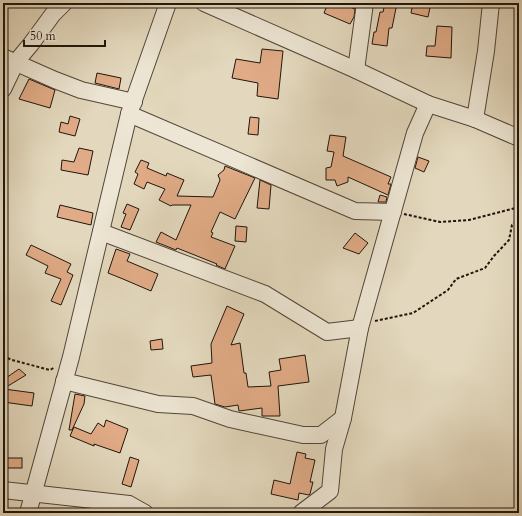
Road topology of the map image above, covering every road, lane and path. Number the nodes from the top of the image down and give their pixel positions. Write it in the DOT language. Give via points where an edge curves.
graph roads {
  1 [pos="64,3"];
  2 [pos="168,3"];
  3 [pos="204,3"];
  4 [pos="365,3"];
  5 [pos="491,3"];
  6 [pos="9,59"];
  7 [pos="356,70"];
  8 [pos="3,90"];
  9 [pos="428,104"];
  10 [pos="131,108"];
  11 [pos="475,119"];
  12 [pos="519,138"];
  13 [pos="519,207"];
  14 [pos="393,212"];
  15 [pos="519,219"];
  16 [pos="101,232"];
  17 [pos="361,326"];
  18 [pos="3,356"];
  19 [pos="71,357"];
  20 [pos="64,381"];
  21 [pos="344,418"];
  22 [pos="3,490"];
  23 [pos="34,493"];
  24 [pos="28,513"];
  25 [pos="144,513"];
  26 [pos="300,513"];
  1 -- 6 [label="street" via="31,44"];
  2 -- 10 [label="street"];
  3 -- 7 [label="street"];
  4 -- 7 [label="street"];
  5 -- 11 [label="street"];
  6 -- 8 [label="street"];
  6 -- 10 [label="street" via="55,80"];
  7 -- 9 [label="street"];
  9 -- 11 [label="street"];
  9 -- 14 [label="street" via="415,133"];
  10 -- 14 [label="street" via="355,211"];
  10 -- 16 [label="street"];
  11 -- 12 [label="street"];
  13 -- 14 [label="path" via="469,220 440,222"];
  14 -- 17 [label="street"];
  15 -- 17 [label="path" via="512,225 509,240 485,268 456,279 448,290 414,313"];
  16 -- 17 [label="street" via="265,294 327,332"];
  16 -- 19 [label="street"];
  17 -- 21 [label="street"];
  18 -- 19 [label="path" via="50,370"];
  19 -- 20 [label="street"];
  20 -- 21 [label="street" via="158,404 193,406 230,419 303,435 321,435"];
  20 -- 23 [label="street"];
  21 -- 26 [label="street" via="334,449 330,492"];
  22 -- 23 [label="street"];
  23 -- 24 [label="street"];
  23 -- 25 [label="street" via="129,504"];
}
